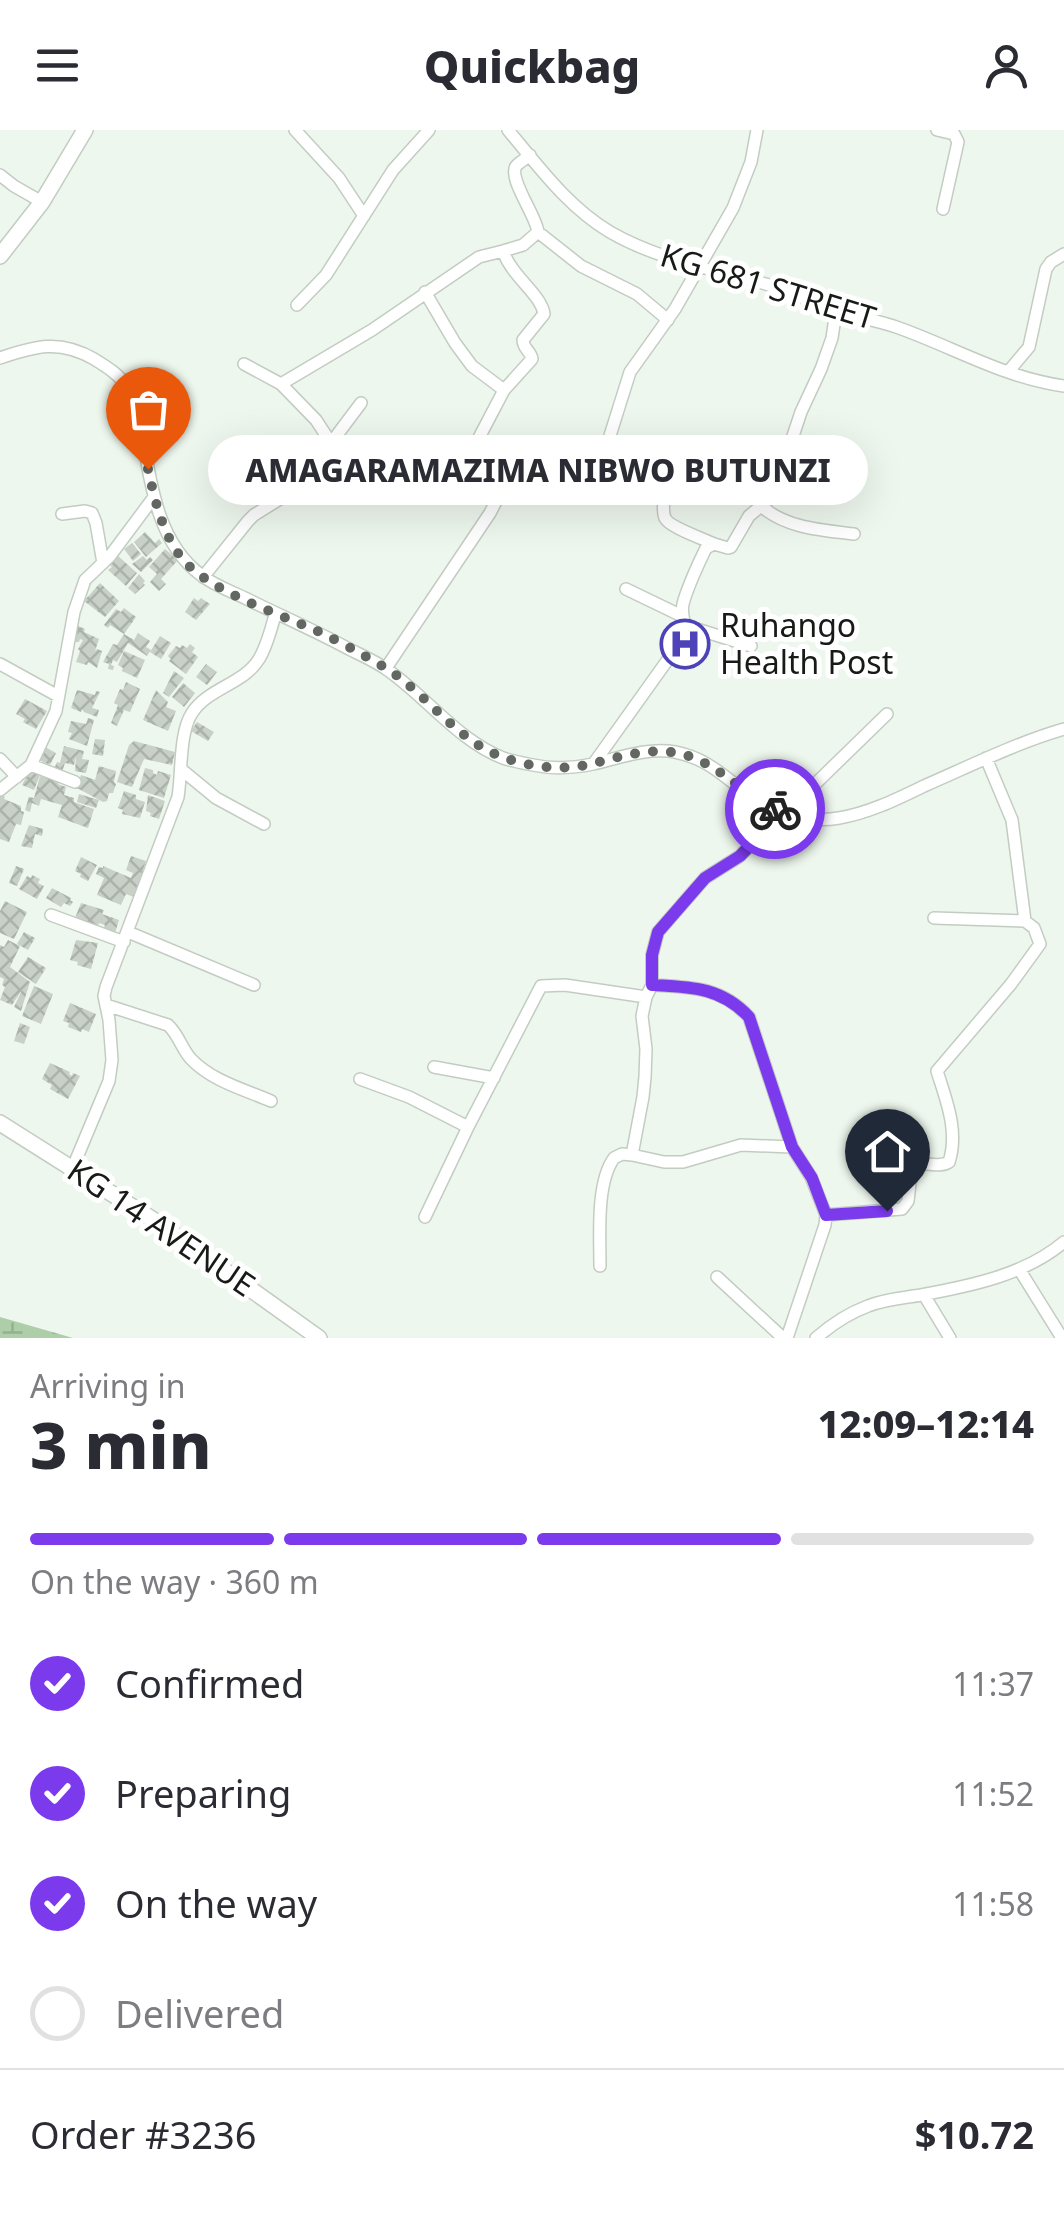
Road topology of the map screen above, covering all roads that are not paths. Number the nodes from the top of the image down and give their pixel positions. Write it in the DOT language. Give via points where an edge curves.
graph roads {
  1 [pos="84,130"];
  2 [pos="295,130"];
  3 [pos="430,130"];
  4 [pos="508,130"];
  5 [pos="757,130"];
  6 [pos="937,130"];
  7 [pos="530,155"];
  8 [pos="0,175"];
  9 [pos="42,202"];
  10 [pos="943,209"];
  11 [pos="364,216"];
  12 [pos="538,232"];
  13 [pos="503,252"];
  14 [pos="1064,254"];
  15 [pos="0,256"];
  16 [pos="698,267"];
  17 [pos="425,292"];
  18 [pos="297,305"];
  19 [pos="836,311"];
  20 [pos="668,320"];
  21 [pos="0,358"];
  22 [pos="244,364"];
  23 [pos="1008,372"];
  24 [pos="281,384"];
  25 [pos="1064,386"];
  26 [pos="504,390"];
  27 [pos="361,403"];
  28 [pos="331,443"];
  29 [pos="537,456"];
  30 [pos="503,488"];
  31 [pos="154,496"];
  32 [pos="761,506"];
  33 [pos="62,514"];
  34 [pos="854,534"];
  35 [pos="714,544"];
  36 [pos="103,563"];
  37 [pos="203,577"];
  38 [pos="626,589"];
  39 [pos="276,615"];
  40 [pos="684,621"];
  41 [pos="751,646"];
  42 [pos="0,664"];
  43 [pos="386,668"];
  44 [pos="58,696"];
  45 [pos="887,714"];
  46 [pos="1064,729"];
  47 [pos="986,758"];
  48 [pos="0,760"];
  49 [pos="31,764"];
  50 [pos="593,764"];
  51 [pos="182,770"];
  52 [pos="17,777"];
  53 [pos="75,782"];
  54 [pos="0,790"];
  55 [pos="788,814"];
  56 [pos="264,824"];
  57 [pos="51,915"];
  58 [pos="934,918"];
  59 [pos="1025,921"];
  60 [pos="126,937"];
  61 [pos="254,985"];
  62 [pos="649,991"];
  63 [pos="106,1005"];
  64 [pos="434,1067"];
  65 [pos="494,1078"];
  66 [pos="360,1079"];
  67 [pos="271,1101"];
  68 [pos="0,1123"];
  69 [pos="468,1127"];
  70 [pos="792,1147"];
  71 [pos="632,1155"];
  72 [pos="74,1167"];
  73 [pos="826,1215"];
  74 [pos="425,1217"];
  75 [pos="1064,1242"];
  76 [pos="600,1266"];
  77 [pos="1019,1269"];
  78 [pos="717,1277"];
  79 [pos="924,1294"];
  80 [pos="319,1338"];
  81 [pos="785,1338"];
  82 [pos="816,1338"];
  83 [pos="950,1338"];
  84 [pos="1062,1338"];
  1 -- 9 [label="main road"];
  2 -- 11 [label="street"];
  3 -- 11 [label="street"];
  4 -- 7 [label="street, KG 681 STREET"];
  5 -- 16 [label="street" via="733,208"];
  6 -- 10 [label="street" via="958,142"];
  7 -- 12 [label="street" via="514,172"];
  7 -- 16 [label="street, KG 681 STREET" via="559,190 609,231"];
  8 -- 9 [label="street"];
  9 -- 15 [label="main road"];
  11 -- 18 [label="street"];
  12 -- 13 [label="street"];
  12 -- 20 [label="street"];
  13 -- 17 [label="street" via="478,256"];
  13 -- 26 [label="street" via="544,309 523,340 532,360"];
  14 -- 23 [label="street" via="1046,269 1029,347"];
  16 -- 19 [label="street, KG 681 STREET"];
  16 -- 20 [label="street"];
  17 -- 24 [label="street"];
  17 -- 26 [label="street" via="472,366"];
  19 -- 23 [label="street, KG 681 STREET" via="897,327"];
  19 -- 32 [label="street" via="822,369 773,496"];
  20 -- 35 [label="street" via="630,372 608,447 613,455 660,472 665,518"];
  21 -- 31 [label="street" via="53,345 112,371 135,403"];
  22 -- 24 [label="street"];
  23 -- 25 [label="street, KG 681 STREET"];
  24 -- 28 [label="street"];
  26 -- 30 [label="street" via="471,453 481,472"];
  27 -- 28 [label="street"];
  28 -- 37 [label="street" via="283,498 248,521"];
  29 -- 30 [label="street" via="524,492"];
  30 -- 43 [label="street"];
  31 -- 36 [label="street"];
  31 -- 37 [label="street" via="172,542"];
  32 -- 34 [label="street" via="805,528"];
  32 -- 35 [label="street" via="732,547"];
  33 -- 36 [label="street" via="92,514"];
  35 -- 40 [label="street" via="706,548 683,604"];
  36 -- 44 [label="street" via="85,580 74,612"];
  37 -- 39 [label="street"];
  38 -- 40 [label="street"];
  39 -- 43 [label="street"];
  39 -- 51 [label="street" via="259,660 192,713"];
  40 -- 41 [label="street"];
  40 -- 50 [label="street" via="684,637"];
  42 -- 44 [label="street"];
  43 -- 50 [label="street" via="460,731 504,758 556,768"];
  44 -- 49 [label="street"];
  45 -- 55 [label="street"];
  46 -- 47 [label="street"];
  47 -- 55 [label="street" via="877,808 838,818"];
  47 -- 59 [label="street" via="1012,820"];
  48 -- 52 [label="street"];
  49 -- 52 [label="street"];
  49 -- 53 [label="street"];
  50 -- 55 [label="street" via="673,752 715,767"];
  51 -- 56 [label="street"];
  51 -- 60 [label="street" via="170,822"];
  52 -- 54 [label="street"];
  55 -- 62 [label="street" via="705,878 658,932"];
  57 -- 60 [label="street"];
  58 -- 59 [label="street"];
  59 -- 73 [label="street" via="1040,944 937,1071 954,1138 949,1162 912,1166 902,1209"];
  60 -- 61 [label="street"];
  60 -- 63 [label="street" via="106,987"];
  62 -- 65 [label="street" via="543,985"];
  62 -- 70 [label="street" via="713,992 749,1017"];
  62 -- 71 [label="street" via="642,1016 644,1097"];
  63 -- 67 [label="street" via="168,1024 210,1075"];
  63 -- 72 [label="street" via="109,1081"];
  64 -- 65 [label="street"];
  65 -- 69 [label="street"];
  66 -- 69 [label="street"];
  68 -- 72 [label="main road, KG 14 AVENUE"];
  69 -- 74 [label="street"];
  70 -- 71 [label="street" via="741,1145 684,1162"];
  70 -- 73 [label="street"];
  71 -- 76 [label="street" via="614,1158 605,1174"];
  72 -- 80 [label="main road, KG 14 AVENUE"];
  73 -- 81 [label="street"];
  75 -- 77 [label="street"];
  77 -- 79 [label="street"];
  77 -- 84 [label="street"];
  78 -- 81 [label="street"];
  79 -- 82 [label="street" via="865,1307"];
  79 -- 83 [label="street"];
}
